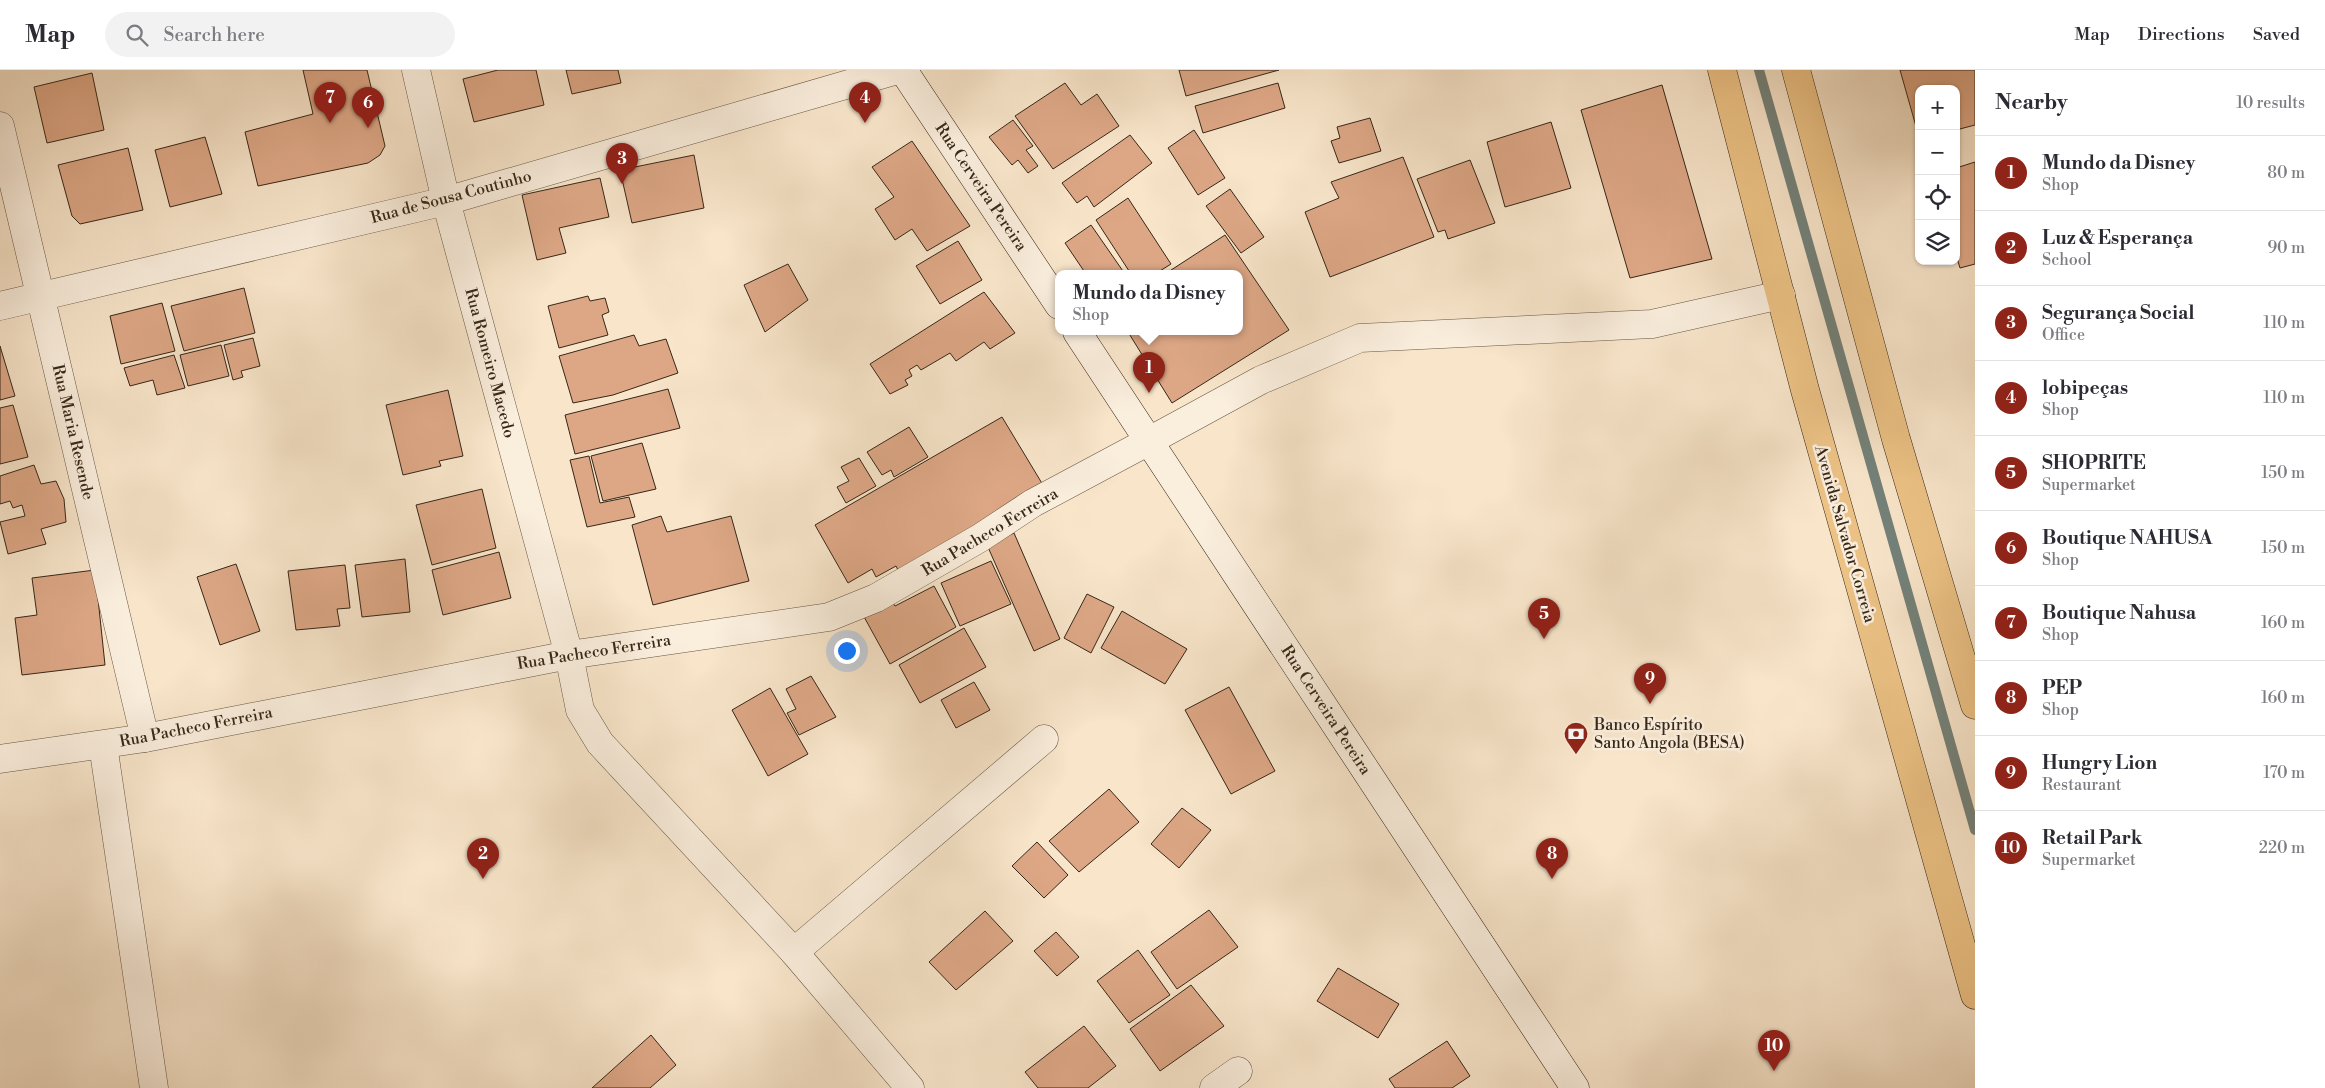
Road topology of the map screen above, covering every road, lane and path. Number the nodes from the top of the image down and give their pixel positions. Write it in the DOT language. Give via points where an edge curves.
graph roads {
  1 [pos="416,70"];
  2 [pos="897,70"];
  3 [pos="904,70"];
  4 [pos="1722,70"];
  5 [pos="1796,70"];
  6 [pos="0,126"];
  7 [pos="446,201"];
  8 [pos="41,295"];
  9 [pos="1781,295"];
  10 [pos="1055,299"];
  11 [pos="0,306"];
  12 [pos="1079,335"];
  13 [pos="1149,441"];
  14 [pos="568,655"];
  15 [pos="1975,705"];
  16 [pos="145,738"];
  17 [pos="1044,739"];
  18 [pos="103,745"];
  19 [pos="0,759"];
  20 [pos="794,952"];
  21 [pos="1975,996"];
  22 [pos="1238,1070"];
  23 [pos="154,1088"];
  24 [pos="910,1088"];
  25 [pos="1214,1088"];
  26 [pos="1575,1088"];
  1 -- 7 [label="street, Rua Romeiro Macedo"];
  2 -- 7 [label="street, Rua de Sousa Coutinho"];
  3 -- 10 [label="street, Rua Cerveira Pereira"];
  4 -- 9 [label="main road, Avenida Salvador Correia"];
  5 -- 15 [label="main road" via="1896,439"];
  6 -- 8 [label="street, Rua Maria Resende"];
  7 -- 8 [label="street, Rua de Sousa Coutinho"];
  7 -- 14 [label="street, Rua Romeiro Macedo"];
  8 -- 11 [label="street, Rua de Sousa Coutinho"];
  8 -- 16 [label="street, Rua Maria Resende"];
  9 -- 13 [label="street, Rua Pacheco Ferreira" via="1652,324 1360,338 1261,380"];
  9 -- 21 [label="main road, Avenida Salvador Correia"];
  12 -- 13 [label="street, Rua Cerveira Pereira"];
  13 -- 14 [label="street, Rua Pacheco Ferreira" via="1033,503 980,538 876,598 829,617"];
  13 -- 26 [label="street, Rua Cerveira Pereira"];
  14 -- 16 [label="street, Rua Pacheco Ferreira"];
  14 -- 20 [label="street, Rua Romeiro Macedo" via="580,710 600,743"];
  16 -- 18 [label="street, Rua Pacheco Ferreira"];
  17 -- 20 [label="street"];
  18 -- 19 [label="street, Rua Pacheco Ferreira"];
  18 -- 23 [label="street"];
  20 -- 24 [label="street, Rua Romeiro Macedo"];
  22 -- 25 [label="street"];
}
